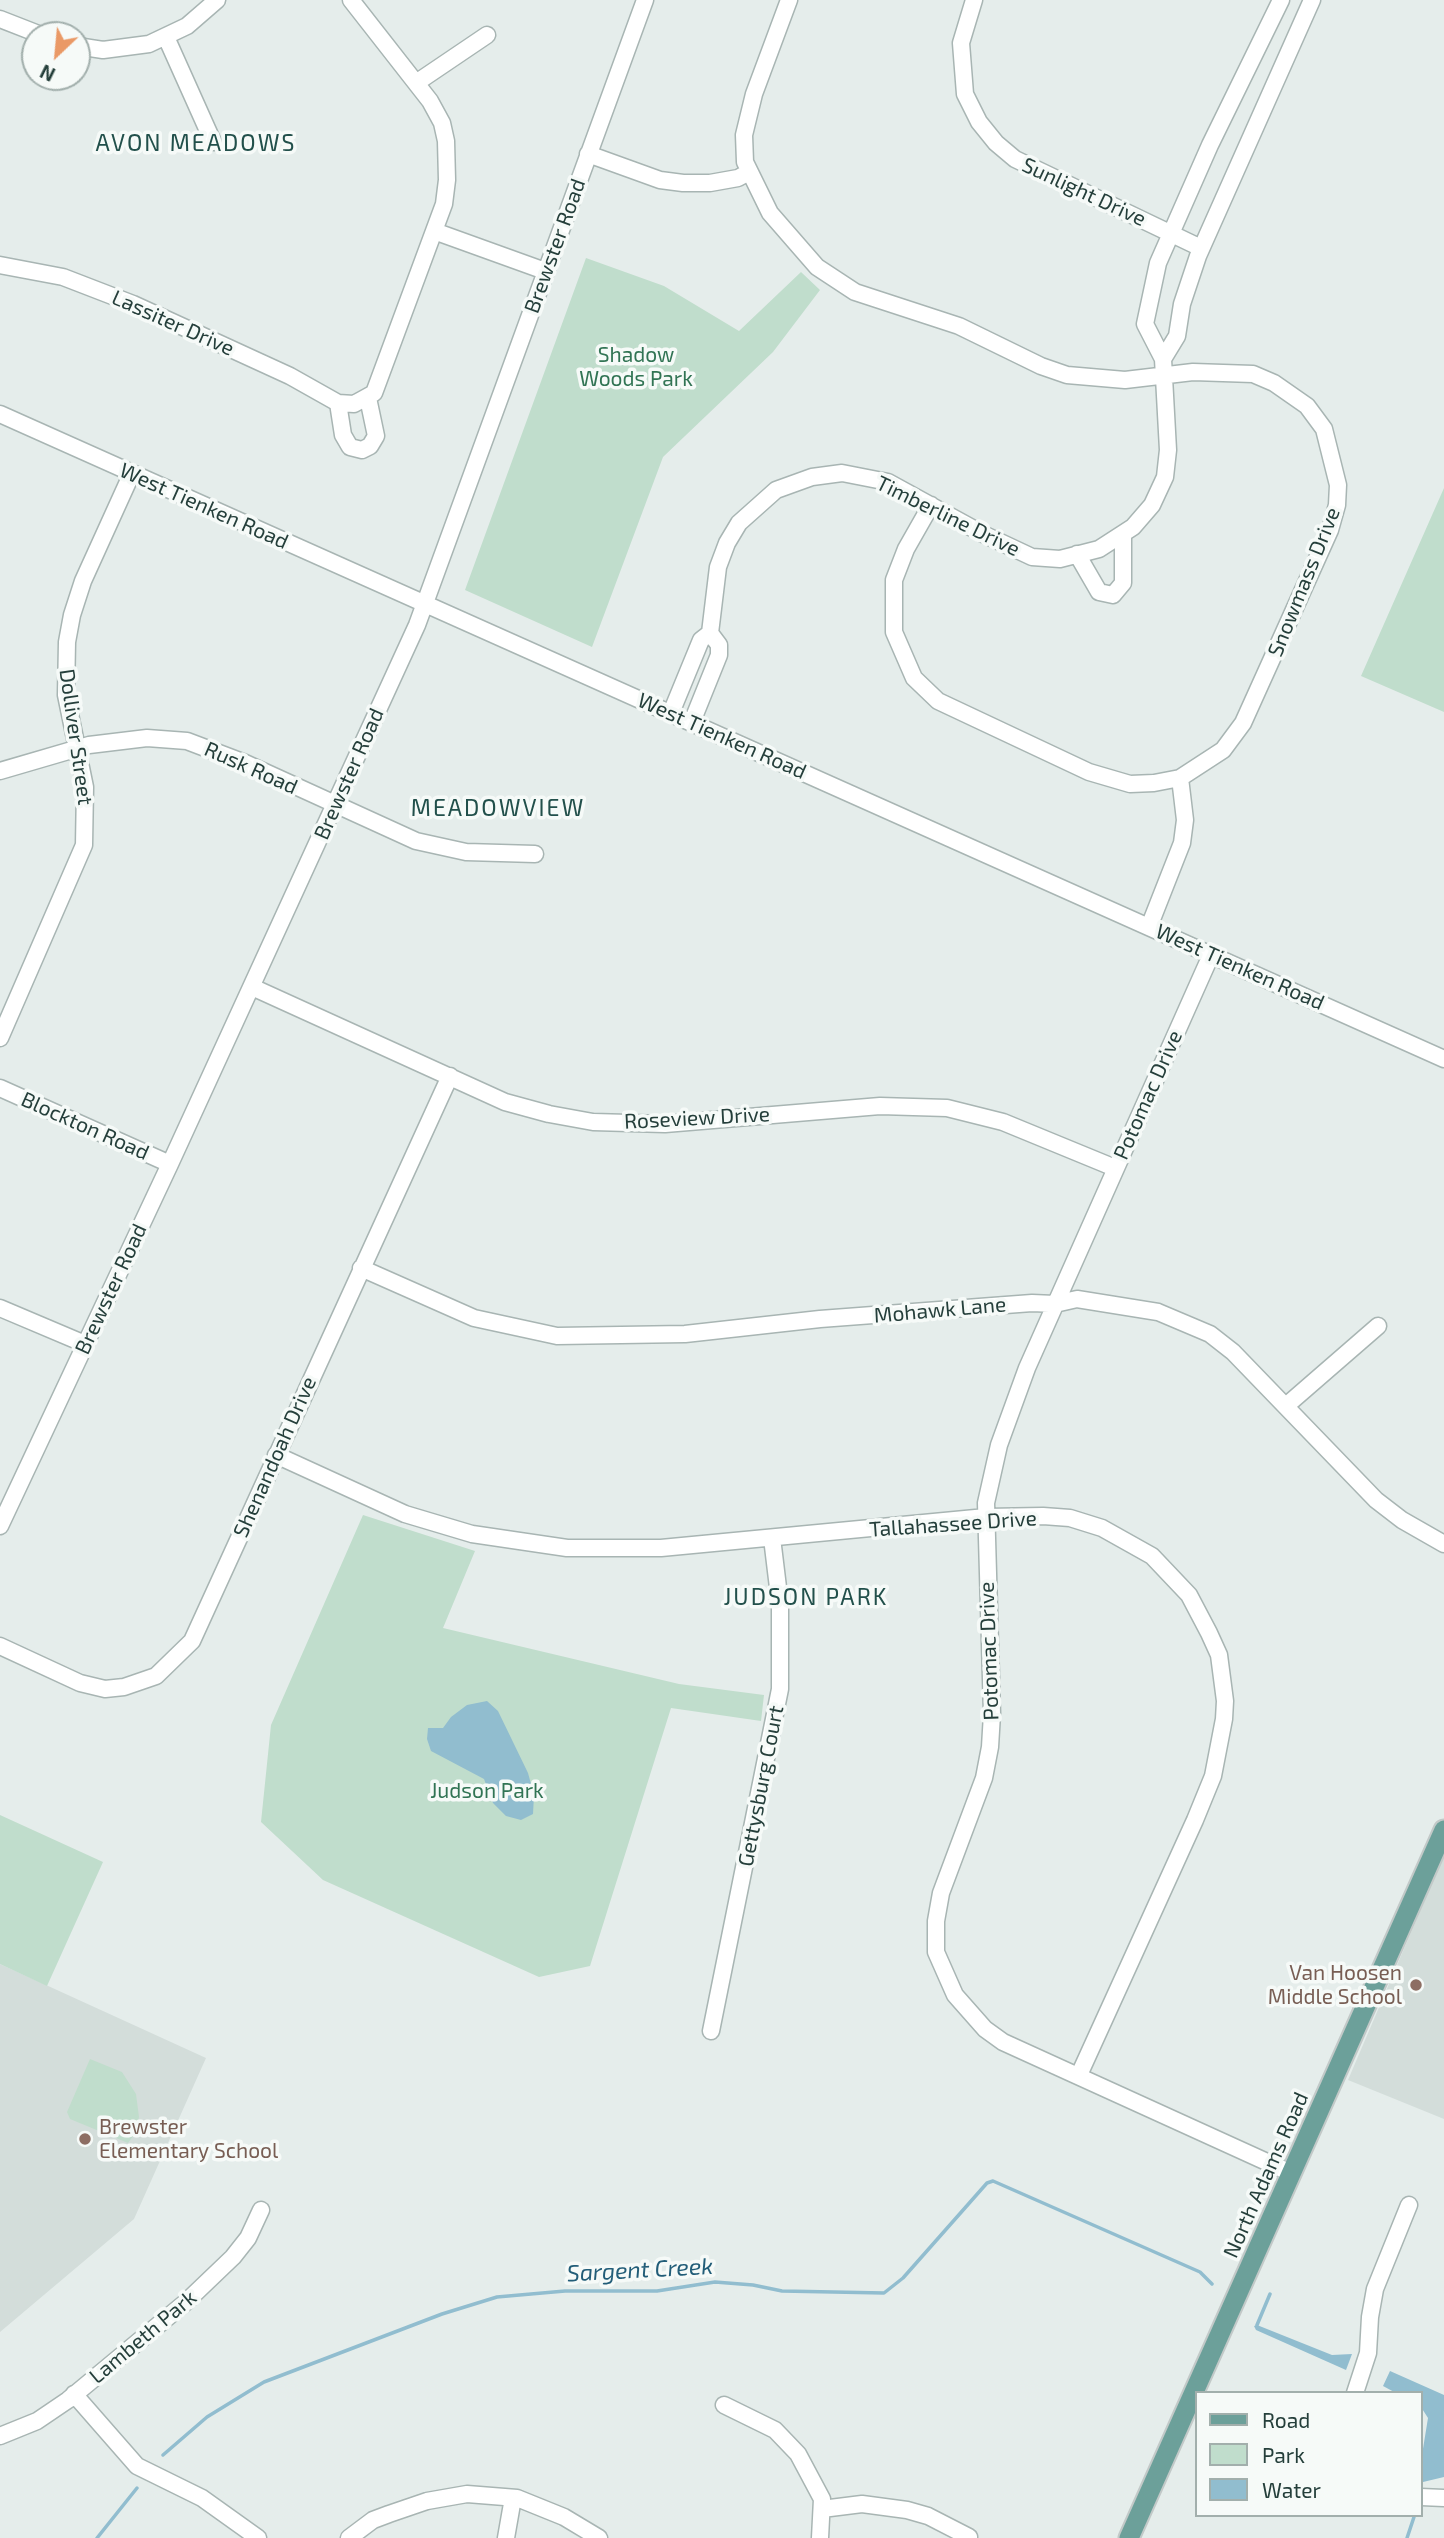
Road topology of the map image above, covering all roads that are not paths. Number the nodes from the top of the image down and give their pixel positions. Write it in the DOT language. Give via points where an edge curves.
graph roads {
  1 [pos="218,0"];
  2 [pos="351,0"];
  3 [pos="645,0"];
  4 [pos="789,0"];
  5 [pos="974,0"];
  6 [pos="1281,0"];
  7 [pos="1312,0"];
  8 [pos="0,19"];
  9 [pos="21,27"];
  10 [pos="487,34"];
  11 [pos="166,37"];
  12 [pos="91,47"];
  13 [pos="416,83"];
  14 [pos="213,142"];
  15 [pos="588,154"];
  16 [pos="749,172"];
  17 [pos="434,230"];
  18 [pos="1171,233"];
  19 [pos="1201,247"];
  20 [pos="0,265"];
  21 [pos="545,271"];
  22 [pos="1163,359"];
  23 [pos="1164,378"];
  24 [pos="368,398"];
  25 [pos="338,403"];
  26 [pos="0,414"];
  27 [pos="132,473"];
  28 [pos="931,505"];
  29 [pos="1123,535"];
  30 [pos="1077,554"];
  31 [pos="425,603"];
  32 [pos="710,633"];
  33 [pos="671,713"];
  34 [pos="692,722"];
  35 [pos="79,748"];
  36 [pos="0,771"];
  37 [pos="1180,778"];
  38 [pos="335,806"];
  39 [pos="535,854"];
  40 [pos="1149,927"];
  41 [pos="1211,955"];
  42 [pos="252,987"];
  43 [pos="0,1038"];
  44 [pos="1444,1059"];
  45 [pos="450,1076"];
  46 [pos="0,1087"];
  47 [pos="170,1164"];
  48 [pos="1115,1168"];
  49 [pos="361,1268"];
  50 [pos="1055,1304"];
  51 [pos="0,1308"];
  52 [pos="1378,1326"];
  53 [pos="85,1344"];
  54 [pos="1287,1405"];
  55 [pos="276,1455"];
  56 [pos="986,1517"];
  57 [pos="0,1526"];
  58 [pos="772,1538"];
  59 [pos="1444,1544"];
  60 [pos="0,1646"];
  61 [pos="1444,1830"];
  62 [pos="711,2031"];
  63 [pos="1079,2075"];
  64 [pos="1291,2173"];
  65 [pos="1409,2205"];
  66 [pos="261,2210"];
  67 [pos="1200,2391"];
  68 [pos="1356,2391"];
  69 [pos="74,2394"];
  70 [pos="724,2405"];
  71 [pos="1193,2408"];
  72 [pos="0,2436"];
  73 [pos="1423,2497"];
  74 [pos="513,2498"];
  75 [pos="1444,2498"];
  76 [pos="822,2510"];
  77 [pos="969,2537"];
  78 [pos="258,2538"];
  79 [pos="349,2538"];
  80 [pos="506,2538"];
  81 [pos="599,2538"];
  82 [pos="820,2538"];
  83 [pos="1129,2538"];
  1 -- 11 [label="street"];
  2 -- 13 [label="street"];
  3 -- 15 [label="street, Brewster Road"];
  4 -- 16 [label="street, Snowmass Drive" via="744,135"];
  5 -- 18 [label="street, Sunlight Drive" via="961,43 965,94 996,144 1015,159"];
  6 -- 18 [label="street, Timberline Drive"];
  7 -- 19 [label="street, Timberline Drive"];
  8 -- 9 [label="street"];
  10 -- 13 [label="street"];
  11 -- 12 [label="street" via="120,49"];
  11 -- 14 [label="street"];
  13 -- 17 [label="street" via="442,123 446,141 444,204"];
  15 -- 16 [label="street" via="652,178 682,183 710,183"];
  15 -- 21 [label="street, Brewster Road"];
  16 -- 23 [label="street, Snowmass Drive" via="770,213 794,242 817,267 846,287 959,326 1067,375 1094,380"];
  17 -- 21 [label="street"];
  17 -- 24 [label="street" via="383,372"];
  18 -- 19 [label="street, Sunlight Drive"];
  18 -- 22 [label="street, Timberline Drive" via="1158,263 1144,324"];
  19 -- 22 [label="street, Timberline Drive" via="1182,304 1177,336"];
  20 -- 25 [label="street, Lassiter Drive" via="63,277 133,304"];
  21 -- 31 [label="street, Brewster Road"];
  22 -- 23 [label="street, Timberline Drive"];
  23 -- 29 [label="street, Timberline Drive" via="1165,477 1152,505"];
  23 -- 37 [label="street, Snowmass Drive" via="1193,372 1253,374 1290,393 1324,429 1338,485 1330,530 1243,723 1223,750"];
  24 -- 25 [label="street" via="354,404"];
  24 -- 25 [label="street" via="376,436 362,450 349,447"];
  26 -- 27 [label="street, West Tienken Road"];
  27 -- 31 [label="street, West Tienken Road"];
  27 -- 35 [label="street, Dolliver Street" via="72,615 66,695"];
  28 -- 30 [label="street, Timberline Drive" via="1032,557 1060,559"];
  28 -- 32 [label="street, Timberline Drive" via="888,482 842,473 812,477 776,490 739,523 727,543 714,591"];
  28 -- 37 [label="street, Snowmass Drive" via="894,580 894,632 914,678 938,701 1106,779 1130,785"];
  29 -- 30 [label="street, Timberline Drive"];
  29 -- 30 [label="street" via="1123,583 1113,595 1099,592"];
  31 -- 33 [label="street, West Tienken Road"];
  31 -- 38 [label="street, Brewster Road"];
  32 -- 33 [label="street, Timberline Drive" via="701,640"];
  32 -- 34 [label="street, Timberline Drive" via="719,645 719,655"];
  33 -- 34 [label="street, West Tienken Road"];
  34 -- 40 [label="street, West Tienken Road"];
  35 -- 36 [label="street, Rusk Road"];
  35 -- 38 [label="street, Rusk Road" via="147,738 187,741"];
  35 -- 43 [label="street, Dolliver Street" via="87,817 83,845"];
  37 -- 40 [label="street" via="1185,820 1182,843"];
  38 -- 39 [label="street, Rusk Road" via="440,848 494,855"];
  38 -- 42 [label="street, Brewster Road"];
  40 -- 41 [label="street, West Tienken Road"];
  41 -- 44 [label="street, West Tienken Road"];
  41 -- 48 [label="street, Potomac Drive"];
  42 -- 45 [label="street, Roseview Drive"];
  42 -- 47 [label="street, Brewster Road"];
  45 -- 48 [label="street, Roseview Drive" via="505,1102 605,1123 664,1124 880,1106 947,1108 1003,1122"];
  45 -- 49 [label="street, Shenandoah Drive"];
  46 -- 47 [label="street, Blockton Road"];
  47 -- 53 [label="street, Brewster Road"];
  48 -- 50 [label="street, Potomac Drive"];
  49 -- 50 [label="street, Mohawk Lane" via="474,1318 557,1336 685,1334 820,1319"];
  49 -- 55 [label="street, Shenandoah Drive"];
  50 -- 54 [label="street, Mohawk Lane" via="1077,1299 1107,1301 1183,1321 1233,1352"];
  50 -- 56 [label="street, Potomac Drive" via="1008,1415"];
  51 -- 53 [label="street"];
  52 -- 54 [label="street"];
  53 -- 57 [label="street, Brewster Road"];
  54 -- 59 [label="street, Mohawk Lane" via="1377,1500"];
  55 -- 58 [label="street, Tallahassee Drive" via="405,1514 483,1536 613,1550"];
  55 -- 60 [label="street, Shenandoah Drive" via="192,1641 156,1676 105,1689 80,1683"];
  56 -- 58 [label="street, Tallahassee Drive"];
  56 -- 63 [label="street, Potomac Drive" via="990,1747 984,1778 941,1893 936,1952 955,1995 985,2029 1003,2042"];
  56 -- 63 [label="street, Tallahassee Drive" via="1070,1518 1127,1539 1152,1556 1189,1595 1219,1655 1225,1701 1213,1776"];
  58 -- 62 [label="street, Gettysburg Court" via="780,1604 780,1689"];
  61 -- 64 [label="main road, North Adams Road"];
  63 -- 64 [label="street, Potomac Drive"];
  64 -- 67 [label="main road, North Adams Road"];
  65 -- 68 [label="street" via="1375,2289 1368,2353"];
  66 -- 69 [label="street, Lambeth Park" via="233,2257"];
  69 -- 72 [label="street, Lambeth Park" via="37,2421"];
  69 -- 78 [label="street" via="137,2466 202,2498"];
  70 -- 76 [label="street" via="775,2430 798,2454 822,2500"];
  71 -- 83 [label="main road, North Adams Road"];
  73 -- 75 [label="street"];
  74 -- 79 [label="street" via="467,2494 428,2501 373,2521"];
  74 -- 80 [label="street"];
  74 -- 81 [label="street" via="564,2517"];
  76 -- 77 [label="street" via="862,2504 907,2510"];
  76 -- 82 [label="street"];
}
